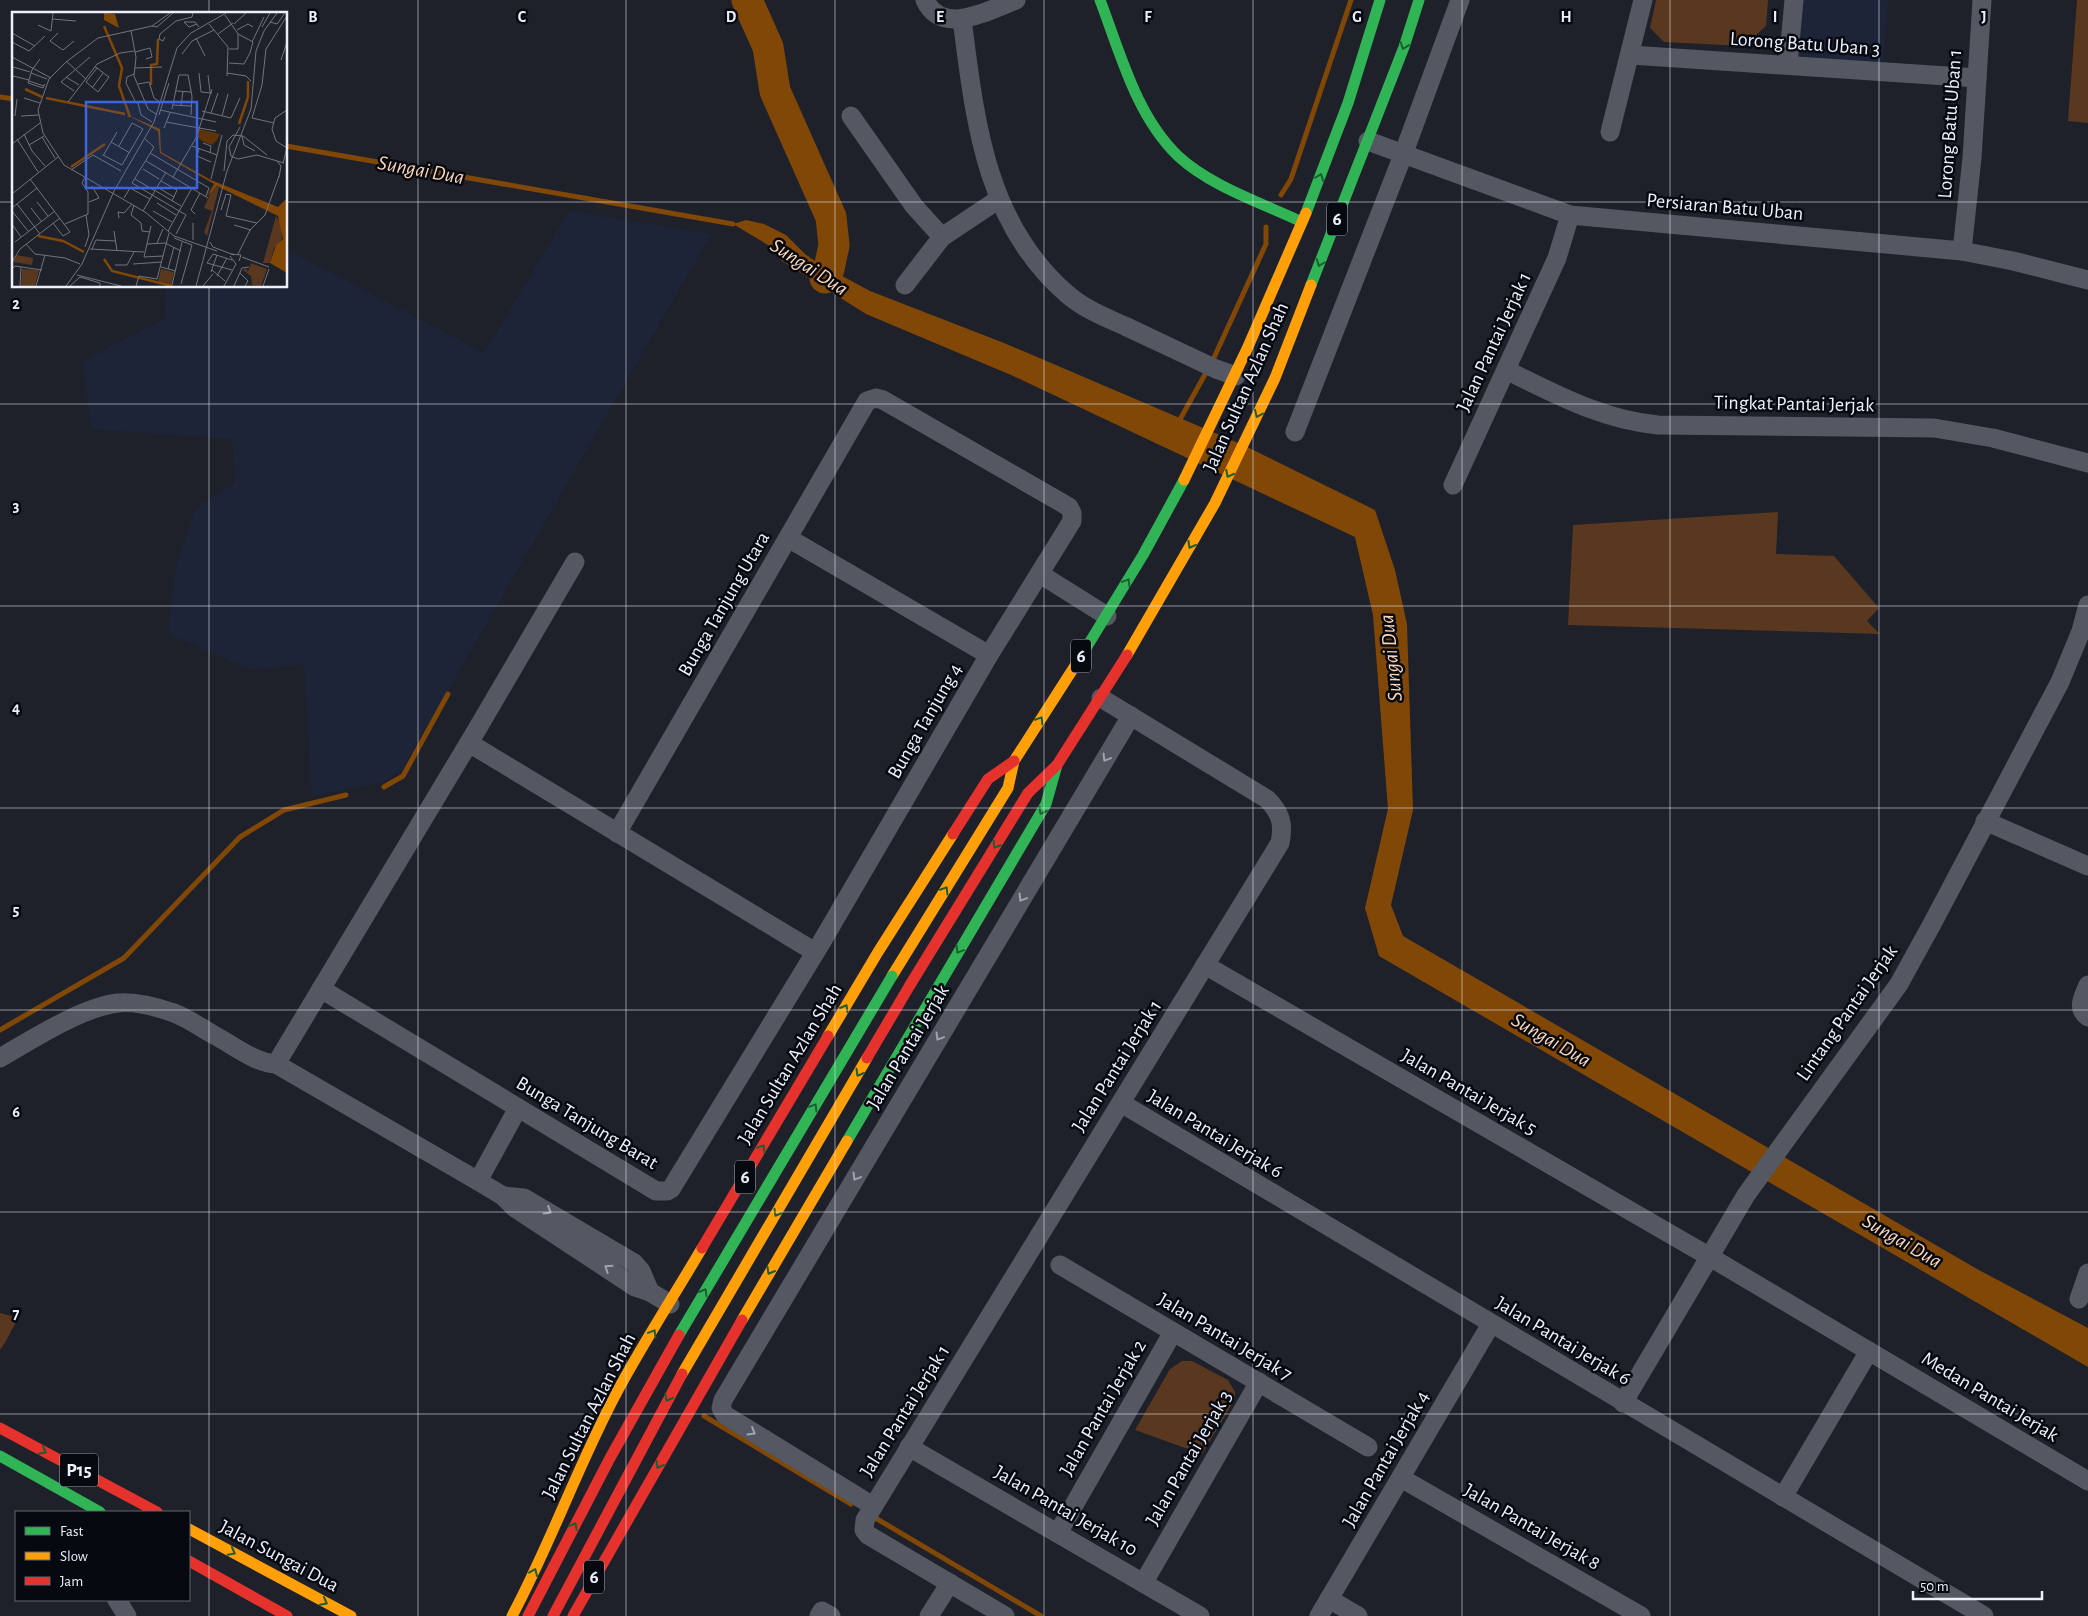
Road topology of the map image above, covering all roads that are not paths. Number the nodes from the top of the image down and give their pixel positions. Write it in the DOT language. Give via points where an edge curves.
graph roads {
  1 [pos="925,0"];
  2 [pos="1016,0"];
  3 [pos="1100,0"];
  4 [pos="1419,0"];
  5 [pos="1460,0"];
  6 [pos="1644,0"];
  7 [pos="1794,0"];
  8 [pos="1982,0"];
  9 [pos="1376,1"];
  10 [pos="962,18"];
  11 [pos="1631,55"];
  12 [pos="1788,66"];
  13 [pos="1977,78"];
  14 [pos="852,116"];
  15 [pos="1610,132"];
  16 [pos="1368,141"];
  17 [pos="1403,155"];
  18 [pos="999,199"];
  19 [pos="1570,215"];
  20 [pos="1302,222"];
  21 [pos="942,237"];
  22 [pos="1962,251"];
  23 [pos="2088,280"];
  24 [pos="905,285"];
  25 [pos="1506,370"];
  26 [pos="1236,376"];
  27 [pos="871,399"];
  28 [pos="1295,432"];
  29 [pos="2088,463"];
  30 [pos="1453,485"];
  31 [pos="788,538"];
  32 [pos="575,562"];
  33 [pos="1040,574"];
  34 [pos="2088,604"];
  35 [pos="1106,616"];
  36 [pos="989,655"];
  37 [pos="1100,698"];
  38 [pos="1131,716"];
  39 [pos="469,743"];
  40 [pos="1014,761"];
  41 [pos="1057,764"];
  42 [pos="1986,821"];
  43 [pos="617,833"];
  44 [pos="2088,866"];
  45 [pos="815,952"];
  46 [pos="1205,965"];
  47 [pos="2088,986"];
  48 [pos="321,989"];
  49 [pos="2088,1017"];
  50 [pos="0,1058"];
  51 [pos="276,1064"];
  52 [pos="1121,1103"];
  53 [pos="518,1108"];
  54 [pos="478,1181"];
  55 [pos="1710,1257"];
  56 [pos="1060,1265"];
  57 [pos="2088,1274"];
  58 [pos="2079,1299"];
  59 [pos="670,1304"];
  60 [pos="1491,1324"];
  61 [pos="1173,1332"];
  62 [pos="1868,1351"];
  63 [pos="1259,1382"];
  64 [pos="1623,1403"];
  65 [pos="0,1428"];
  66 [pos="909,1447"];
  67 [pos="1368,1447"];
  68 [pos="0,1456"];
  69 [pos="583,1462"];
  70 [pos="1400,1478"];
  71 [pos="2088,1481"];
  72 [pos="1783,1497"];
  73 [pos="640,1498"];
  74 [pos="98,1511"];
  75 [pos="155,1511"];
  76 [pos="869,1513"];
  77 [pos="190,1530"];
  78 [pos="1058,1533"];
  79 [pos="190,1562"];
  80 [pos="1144,1582"];
  81 [pos="950,1583"];
  82 [pos="1330,1598"];
  83 [pos="118,1601"];
  84 [pos="127,1616"];
  85 [pos="287,1616"];
  86 [pos="351,1616"];
  87 [pos="512,1616"];
  88 [pos="528,1616"];
  89 [pos="553,1616"];
  90 [pos="573,1616"];
  91 [pos="929,1616"];
  92 [pos="1005,1616"];
  93 [pos="1200,1616"];
  94 [pos="1319,1616"];
  95 [pos="1358,1616"];
  96 [pos="1641,1616"];
  97 [pos="1984,1616"];
  1 -- 10 [label="street" via="938,16 948,20"];
  2 -- 10 [label="street"];
  3 -- 20 [label="main road" via="1140,100 1153,124 1178,156 1208,177"];
  4 -- 16 [label="main road, Jalan Sultan Azlan Shah / 6, one-way"];
  5 -- 17 [label="street"];
  6 -- 11 [label="street"];
  7 -- 12 [label="street"];
  8 -- 13 [label="street, Lorong Batu Uban 1"];
  20 -- 9 [label="main road, Jalan Sultan Azlan Shah / 6, one-way" via="1344,116"];
  10 -- 18 [label="street" via="972,98 985,160"];
  11 -- 12 [label="street, Lorong Batu Uban 3"];
  11 -- 15 [label="street"];
  12 -- 13 [label="street, Lorong Batu Uban 3"];
  13 -- 22 [label="street, Lorong Batu Uban 1"];
  14 -- 21 [label="street" via="914,206"];
  16 -- 17 [label="street, Persiaran Batu Uban"];
  16 -- 37 [label="main road, Jalan Sultan Azlan Shah / 6, one-way" via="1275,378 1248,436 1215,503 1158,604"];
  17 -- 19 [label="street, Persiaran Batu Uban"];
  17 -- 28 [label="street"];
  18 -- 21 [label="street"];
  18 -- 26 [label="street" via="1020,241 1068,295 1092,310"];
  19 -- 22 [label="street, Persiaran Batu Uban"];
  19 -- 25 [label="street, Jalan Pantai Jerjak 1" via="1557,258"];
  20 -- 26 [label="main road, Jalan Sultan Azlan Shah / 6"];
  21 -- 24 [label="street"];
  22 -- 23 [label="street, Persiaran Batu Uban"];
  25 -- 29 [label="street, Tingkat Pantai Jerjak" via="1573,403 1636,423 1934,428 1993,438"];
  25 -- 30 [label="street, Jalan Pantai Jerjak 1"];
  35 -- 26 [label="main road, Jalan Sultan Azlan Shah / 6, one-way" via="1182,485"];
  27 -- 31 [label="street, Bunga Tanjung Utara"];
  27 -- 33 [label="street, Bunga Tanjung 4" via="883,400 1069,507 1072,522"];
  31 -- 36 [label="street"];
  31 -- 43 [label="street, Bunga Tanjung Utara"];
  32 -- 39 [label="street"];
  33 -- 35 [label="street"];
  33 -- 36 [label="street, Bunga Tanjung 4"];
  34 -- 42 [label="street, Lintang Pantai Jerjak" via="2060,682"];
  40 -- 35 [label="main road, Jalan Sultan Azlan Shah / 6, one-way"];
  36 -- 45 [label="street, Bunga Tanjung 4"];
  37 -- 38 [label="street, Jalan Pantai Jerjak 1"];
  37 -- 41 [label="main road, Jalan Sultan Azlan Shah / 6"];
  38 -- 46 [label="street, Jalan Pantai Jerjak 1" via="1267,798 1282,819 1280,844"];
  38 -- 76 [label="street, Jalan Pantai Jerjak, one-way" via="723,1400 721,1408 724,1415"];
  39 -- 43 [label="street"];
  39 -- 48 [label="street"];
  59 -- 40 [label="main road, Jalan Sultan Azlan Shah / 6, one-way" via="878,952 988,778"];
  88 -- 40 [label="main road, Jalan Sultan Azlan Shah / 6, one-way, bridge" via="659,1368 1008,788"];
  41 -- 73 [label="main road, Jalan Sultan Azlan Shah / 6, one-way" via="1046,804 726,1346"];
  41 -- 89 [label="main road, Jalan Sultan Azlan Shah / 6, one-way, bridge" via="1028,793 910,985 681,1375"];
  42 -- 44 [label="street"];
  42 -- 55 [label="street, Lintang Pantai Jerjak" via="1899,984 1778,1148"];
  43 -- 45 [label="street"];
  45 -- 53 [label="street, Bunga Tanjung Barat" via="668,1191 656,1190"];
  46 -- 52 [label="street, Jalan Pantai Jerjak 1"];
  46 -- 55 [label="street, Jalan Pantai Jerjak 5"];
  47 -- 49 [label="street" via="2081,1005"];
  48 -- 51 [label="street"];
  48 -- 53 [label="street, Bunga Tanjung Barat"];
  50 -- 51 [label="street" via="55,1026 117,1003 136,1004 175,1014 253,1057"];
  51 -- 54 [label="street"];
  52 -- 60 [label="street, Jalan Pantai Jerjak 6"];
  52 -- 66 [label="street, Jalan Pantai Jerjak 1"];
  53 -- 54 [label="street"];
  54 -- 59 [label="street" via="635,1287"];
  55 -- 62 [label="street, Medan Pantai Jerjak"];
  55 -- 64 [label="street, Lintang Pantai Jerjak"];
  56 -- 61 [label="street, Jalan Pantai Jerjak 7"];
  57 -- 58 [label="street"];
  69 -- 59 [label="main road, Jalan Sultan Azlan Shah / 6, one-way" via="617,1392"];
  60 -- 64 [label="street, Jalan Pantai Jerjak 6"];
  60 -- 70 [label="street, Jalan Pantai Jerjak 4"];
  61 -- 63 [label="street, Jalan Pantai Jerjak 7"];
  61 -- 78 [label="street, Jalan Pantai Jerjak 2"];
  62 -- 71 [label="street, Medan Pantai Jerjak"];
  62 -- 72 [label="street"];
  63 -- 67 [label="street, Jalan Pantai Jerjak 7"];
  63 -- 80 [label="street, Jalan Pantai Jerjak 3"];
  64 -- 72 [label="street, Jalan Pantai Jerjak 6"];
  65 -- 75 [label="main road, P15, one-way"];
  66 -- 76 [label="street, Jalan Pantai Jerjak 1"];
  66 -- 78 [label="street, Jalan Pantai Jerjak 10"];
  68 -- 74 [label="main road, P15"];
  69 -- 73 [label="main road" via="587,1489 593,1498 616,1506"];
  87 -- 69 [label="main road, Jalan Sultan Azlan Shah / 6, one-way"];
  70 -- 82 [label="street, Jalan Pantai Jerjak 4"];
  70 -- 96 [label="street, Jalan Pantai Jerjak 8"];
  72 -- 97 [label="street, Jalan Pantai Jerjak 6"];
  73 -- 90 [label="main road, Jalan Sultan Azlan Shah / 6"];
  76 -- 81 [label="street" via="864,1530 868,1535"];
  77 -- 86 [label="main road, Jalan Sungai Dua, one-way"];
  78 -- 80 [label="street, Jalan Pantai Jerjak 10"];
  79 -- 85 [label="main road"];
  80 -- 93 [label="street, Jalan Pantai Jerjak 10"];
  81 -- 91 [label="street"];
  81 -- 92 [label="street"];
  82 -- 94 [label="street, Jalan Pantai Jerjak 4"];
  82 -- 95 [label="street"];
  83 -- 84 [label="street"];
}
